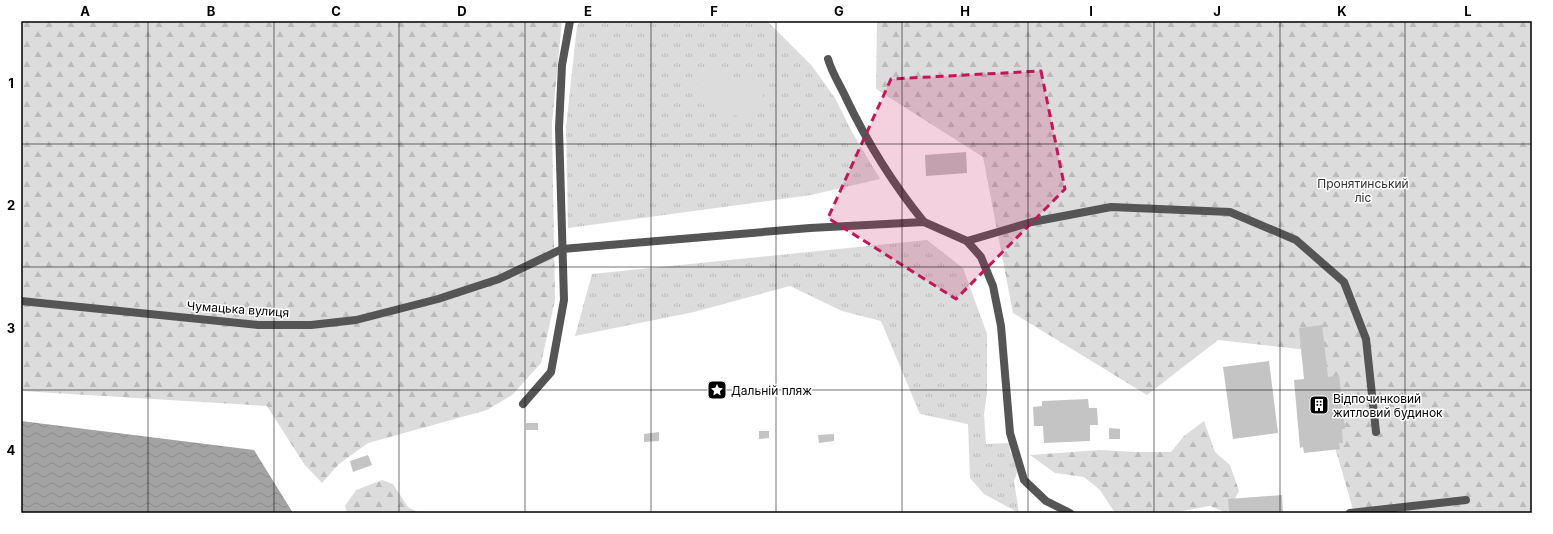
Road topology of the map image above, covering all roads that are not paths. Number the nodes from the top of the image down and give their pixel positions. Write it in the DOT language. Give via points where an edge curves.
graph roads {
  1 [pos="570,21"];
  2 [pos="828,59"];
  3 [pos="924,222"];
  4 [pos="967,241"];
  5 [pos="562,250"];
  6 [pos="21,301"];
  7 [pos="523,404"];
  8 [pos="1376,432"];
  9 [pos="1466,500"];
  10 [pos="1070,513"];
  11 [pos="1350,513"];
  1 -- 5 [label="street" via="562,65 559,128"];
  2 -- 3 [label="street" via="862,132 900,193"];
  3 -- 4 [label="street"];
  3 -- 5 [label="street, Чумацька вулиця" via="810,228"];
  4 -- 8 [label="street" via="1032,222 1111,207 1230,212 1296,240 1344,282 1366,339"];
  4 -- 10 [label="street" via="982,257 993,286 1001,326 1010,432 1024,480 1046,501"];
  5 -- 6 [label="street, Чумацька вулиця" via="499,279 438,300 356,320 311,325 258,325"];
  5 -- 7 [label="street" via="564,300 551,372"];
  9 -- 11 [label="street"];
}
